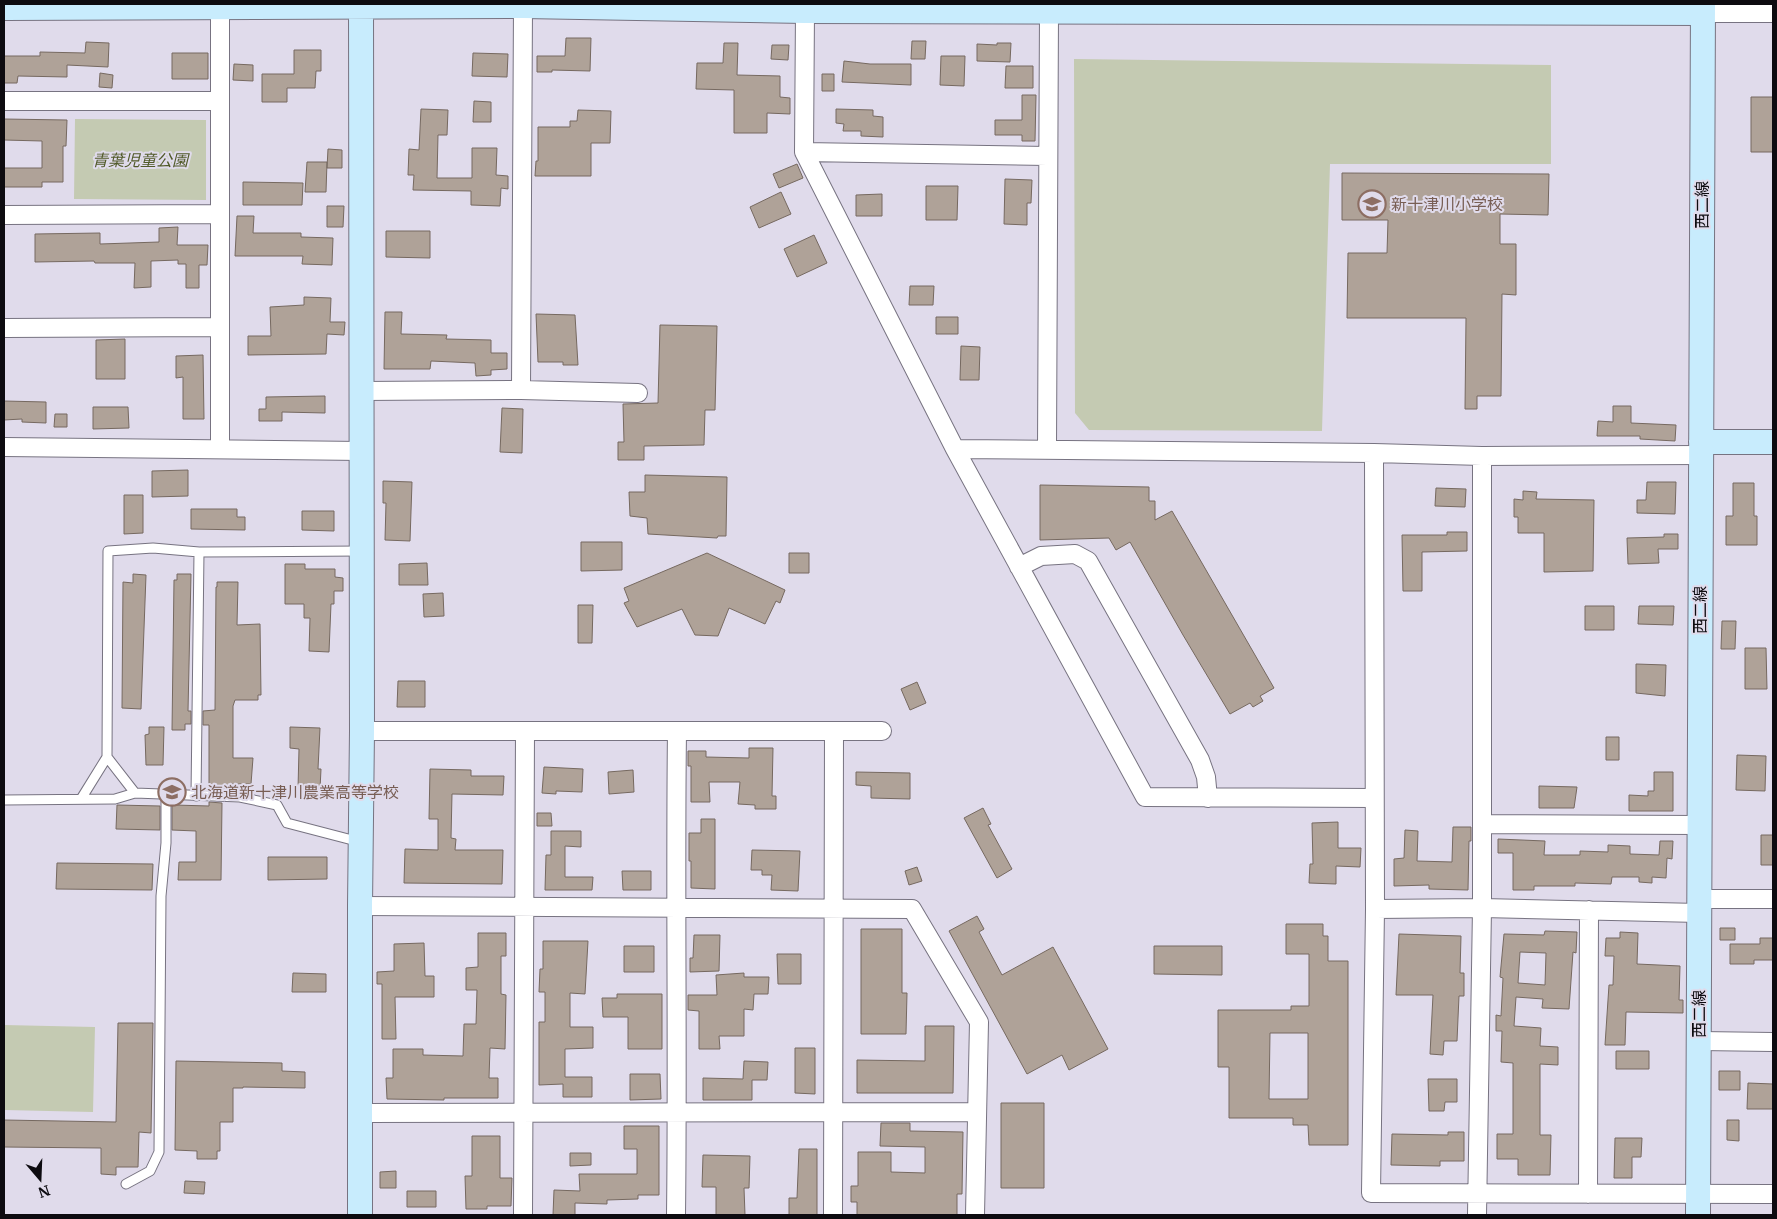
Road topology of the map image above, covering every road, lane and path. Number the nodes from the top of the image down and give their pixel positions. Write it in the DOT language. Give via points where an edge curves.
graph roads {
  1 [pos="361,5"];
  2 [pos="523,6"];
  3 [pos="4,8"];
  4 [pos="220,8"];
  5 [pos="1703,8"];
  6 [pos="805,11"];
  7 [pos="1049,12"];
  8 [pos="1773,13"];
  9 [pos="220,101"];
  10 [pos="4,102"];
  11 [pos="804,152"];
  12 [pos="1047,156"];
  13 [pos="219,214"];
  14 [pos="4,215"];
  15 [pos="219,327"];
  16 [pos="4,328"];
  17 [pos="521,390"];
  18 [pos="362,391"];
  19 [pos="638,393"];
  20 [pos="1773,442"];
  21 [pos="4,447"];
  22 [pos="1701,448"];
  23 [pos="220,449"];
  24 [pos="955,449"];
  25 [pos="1047,449"];
  26 [pos="361,451"];
  27 [pos="1374,453"];
  28 [pos="1482,456"];
  29 [pos="361,551"];
  30 [pos="199,552"];
  31 [pos="1019,567"];
  32 [pos="362,731"];
  33 [pos="525,731"];
  34 [pos="676,731"];
  35 [pos="882,731"];
  36 [pos="834,732"];
  37 [pos="107,757"];
  38 [pos="135,793"];
  39 [pos="166,794"];
  40 [pos="196,796"];
  41 [pos="1208,798"];
  42 [pos="1374,798"];
  43 [pos="80,799"];
  44 [pos="4,800"];
  45 [pos="1482,824"];
  46 [pos="1699,825"];
  47 [pos="360,842"];
  48 [pos="1773,899"];
  49 [pos="360,906"];
  50 [pos="1699,906"];
  51 [pos="524,907"];
  52 [pos="675,907"];
  53 [pos="834,908"];
  54 [pos="1482,908"];
  55 [pos="1375,909"];
  56 [pos="1589,910"];
  57 [pos="1700,1041"];
  58 [pos="1773,1042"];
  59 [pos="524,1112"];
  60 [pos="677,1112"];
  61 [pos="834,1112"];
  62 [pos="976,1112"];
  63 [pos="361,1113"];
  64 [pos="126,1184"];
  65 [pos="1478,1194"];
  66 [pos="1588,1194"];
  67 [pos="1773,1194"];
  68 [pos="1698,1205"];
  69 [pos="360,1215"];
  70 [pos="523,1215"];
  71 [pos="676,1215"];
  72 [pos="833,1215"];
  73 [pos="975,1215"];
  74 [pos="1477,1215"];
  1 -- 2 [label="street"];
  1 -- 4 [label="street"];
  1 -- 18 [label="street"];
  2 -- 6 [label="street"];
  2 -- 17 [label="street"];
  3 -- 4 [label="street"];
  4 -- 9 [label="street"];
  5 -- 7 [label="street"];
  5 -- 8 [label="street"];
  5 -- 22 [label="street, 西二線"];
  6 -- 7 [label="street"];
  6 -- 11 [label="street"];
  7 -- 12 [label="street"];
  9 -- 10 [label="street"];
  9 -- 13 [label="street"];
  11 -- 12 [label="street"];
  11 -- 24 [label="street"];
  12 -- 25 [label="street"];
  13 -- 14 [label="street"];
  13 -- 15 [label="street"];
  15 -- 16 [label="street"];
  15 -- 23 [label="street"];
  17 -- 18 [label="street"];
  17 -- 19 [label="street"];
  18 -- 26 [label="street"];
  20 -- 22 [label="street"];
  21 -- 23 [label="street"];
  22 -- 28 [label="street"];
  22 -- 46 [label="street, 西二線"];
  23 -- 26 [label="street"];
  24 -- 25 [label="street"];
  24 -- 31 [label="street"];
  25 -- 27 [label="street"];
  26 -- 29 [label="street"];
  27 -- 28 [label="street"];
  27 -- 42 [label="street"];
  28 -- 45 [label="street"];
  29 -- 30 [label="lane"];
  29 -- 32 [label="street"];
  30 -- 37 [label="lane" via="153,548 108,551"];
  30 -- 40 [label="lane"];
  31 -- 41 [label="street" via="1145,797"];
  31 -- 41 [label="street" via="1041,556 1075,554 1088,561 1200,760"];
  32 -- 33 [label="street"];
  32 -- 47 [label="street"];
  33 -- 34 [label="street"];
  33 -- 51 [label="street"];
  34 -- 36 [label="street"];
  34 -- 52 [label="street"];
  35 -- 36 [label="street"];
  36 -- 53 [label="street"];
  37 -- 38 [label="lane"];
  37 -- 43 [label="lane"];
  38 -- 39 [label="lane"];
  38 -- 43 [label="lane" via="115,799"];
  39 -- 40 [label="lane"];
  39 -- 64 [label="lane" via="161,896 158,1152 150,1171"];
  40 -- 47 [label="lane" via="240,797 277,805 287,822"];
  41 -- 42 [label="street"];
  42 -- 55 [label="street"];
  43 -- 44 [label="lane"];
  45 -- 46 [label="street"];
  45 -- 54 [label="street"];
  46 -- 50 [label="street, 西二線"];
  47 -- 49 [label="street"];
  48 -- 50 [label="street"];
  49 -- 51 [label="street"];
  49 -- 63 [label="street"];
  50 -- 56 [label="street"];
  50 -- 57 [label="street, 西二線"];
  51 -- 52 [label="street"];
  51 -- 59 [label="street"];
  52 -- 53 [label="street"];
  52 -- 60 [label="street"];
  53 -- 61 [label="street"];
  53 -- 62 [label="street" via="912,909 979,1022"];
  54 -- 55 [label="street"];
  54 -- 56 [label="street"];
  54 -- 65 [label="street"];
  55 -- 65 [label="street" via="1371,1193"];
  56 -- 66 [label="street"];
  57 -- 58 [label="street"];
  57 -- 68 [label="street, 西二線"];
  59 -- 60 [label="street"];
  59 -- 63 [label="street"];
  59 -- 70 [label="street"];
  60 -- 61 [label="street"];
  60 -- 71 [label="street"];
  61 -- 62 [label="street"];
  61 -- 72 [label="street"];
  62 -- 73 [label="street"];
  63 -- 69 [label="street"];
  65 -- 66 [label="street"];
  65 -- 74 [label="street"];
  66 -- 68 [label="street"];
  67 -- 68 [label="street"];
}
